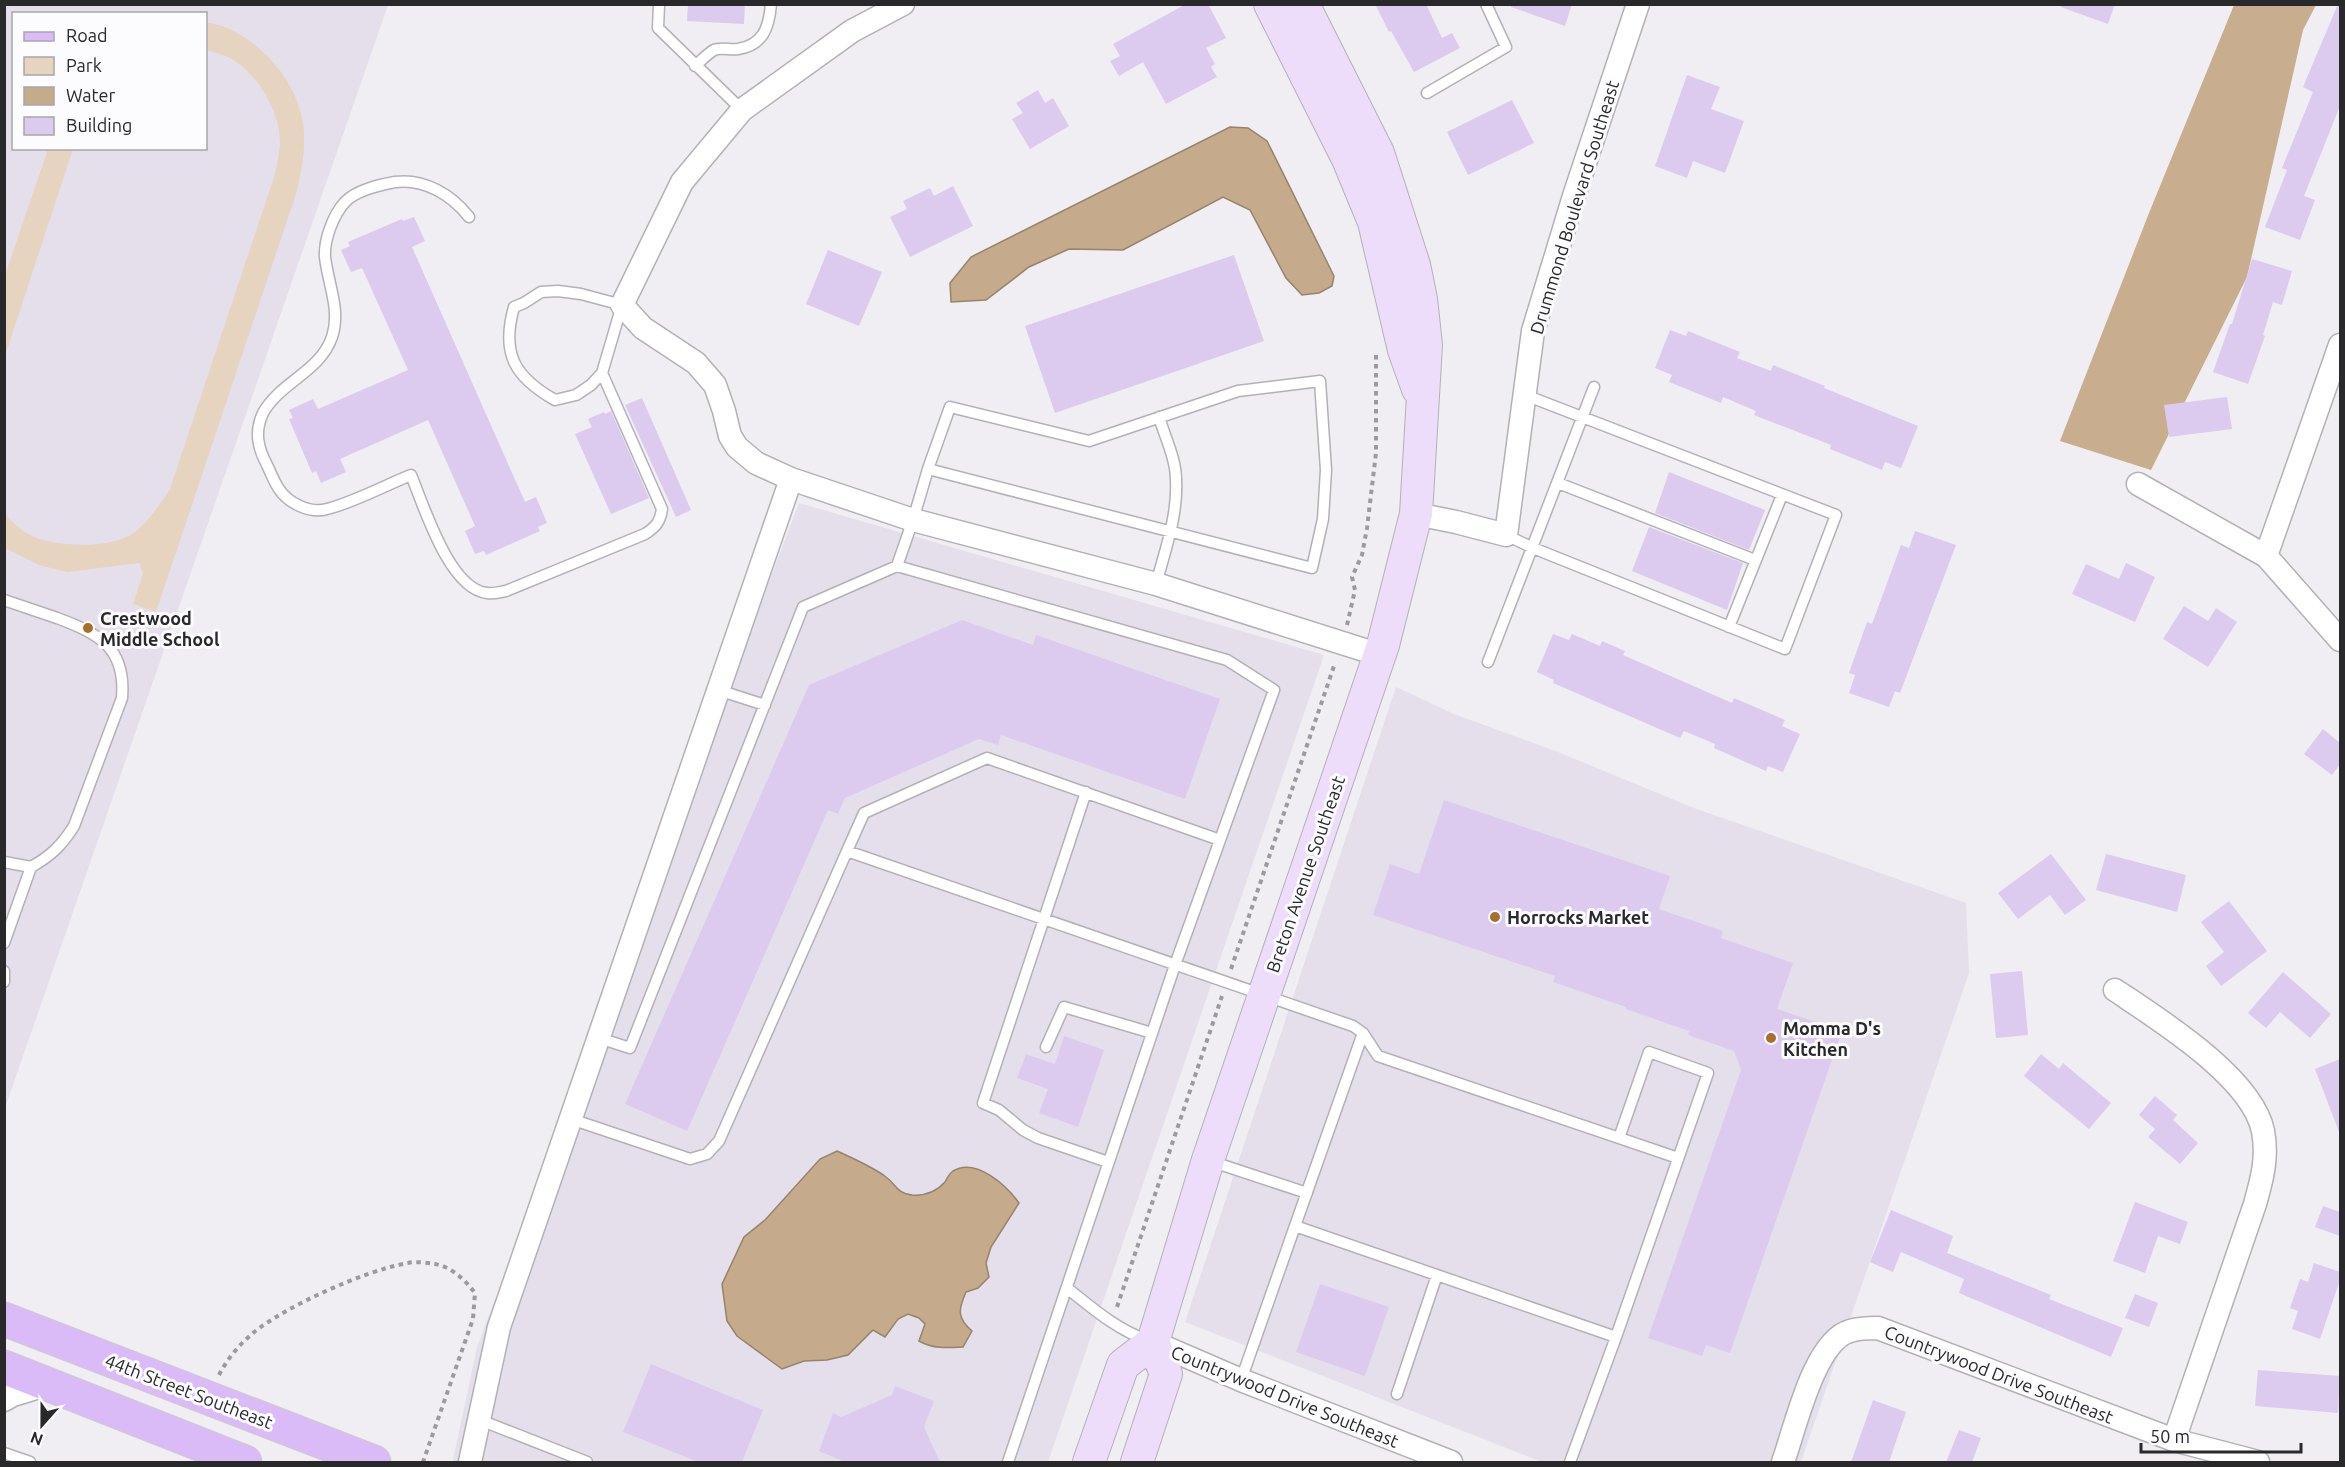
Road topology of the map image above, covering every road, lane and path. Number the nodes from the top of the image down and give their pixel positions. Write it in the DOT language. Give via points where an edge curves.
graph roads {
  1 [pos="659,4"];
  2 [pos="771,4"];
  3 [pos="903,4"];
  4 [pos="1270,4"];
  5 [pos="1303,4"];
  6 [pos="1486,4"];
  7 [pos="1638,4"];
  8 [pos="695,66"];
  9 [pos="1427,93"];
  10 [pos="742,110"];
  11 [pos="469,217"];
  12 [pos="622,305"];
  13 [pos="2340,345"];
  14 [pos="602,373"];
  15 [pos="1594,387"];
  16 [pos="1525,395"];
  17 [pos="1422,398"];
  18 [pos="1159,417"];
  19 [pos="1582,417"];
  20 [pos="927,470"];
  21 [pos="790,479"];
  22 [pos="1558,483"];
  23 [pos="2138,483"];
  24 [pos="1782,495"];
  25 [pos="1416,514"];
  26 [pos="914,520"];
  27 [pos="1171,532"];
  28 [pos="1506,535"];
  29 [pos="1533,548"];
  30 [pos="2266,556"];
  31 [pos="1755,560"];
  32 [pos="897,566"];
  33 [pos="1156,584"];
  34 [pos="4,600"];
  35 [pos="1729,627"];
  36 [pos="2340,640"];
  37 [pos="1380,655"];
  38 [pos="1488,662"];
  39 [pos="718,690"];
  40 [pos="765,705"];
  41 [pos="1086,792"];
  42 [pos="1220,840"];
  43 [pos="847,851"];
  44 [pos="4,862"];
  45 [pos="31,867"];
  46 [pos="1043,919"];
  47 [pos="4,943"];
  48 [pos="1175,965"];
  49 [pos="4,971"];
  50 [pos="4,982"];
  51 [pos="2115,990"];
  52 [pos="1264,996"];
  53 [pos="1152,1033"];
  54 [pos="1363,1033"];
  55 [pos="599,1038"];
  56 [pos="1046,1047"];
  57 [pos="571,1119"];
  58 [pos="1619,1138"];
  59 [pos="1678,1158"];
  60 [pos="1208,1160"];
  61 [pos="1108,1162"];
  62 [pos="1307,1193"];
  63 [pos="1295,1226"];
  64 [pos="1437,1275"];
  65 [pos="1067,1288"];
  66 [pos="4,1319"];
  67 [pos="45,1335"];
  68 [pos="1616,1337"];
  69 [pos="4,1342"];
  70 [pos="1153,1342"];
  71 [pos="4,1367"];
  72 [pos="1241,1380"];
  73 [pos="49,1384"];
  74 [pos="1397,1394"];
  75 [pos="209,1399"];
  76 [pos="4,1400"];
  77 [pos="1105,1418"];
  78 [pos="480,1420"];
  79 [pos="2174,1440"];
  80 [pos="4,1453"];
  81 [pos="1418,1456"];
  82 [pos="30,1462"];
  83 [pos="245,1462"];
  84 [pos="374,1462"];
  85 [pos="423,1462"];
  86 [pos="470,1462"];
  87 [pos="587,1462"];
  88 [pos="1008,1462"];
  89 [pos="1089,1462"];
  90 [pos="1124,1462"];
  91 [pos="1137,1462"];
  92 [pos="1451,1462"];
  93 [pos="1570,1462"];
  94 [pos="1783,1462"];
  95 [pos="2258,1462"];
  1 -- 8 [label="lane" via="658,28"];
  2 -- 8 [label="lane" via="765,35 754,45 715,50"];
  3 -- 10 [label="street" via="852,31"];
  4 -- 17 [label="main road, Breton Avenue Southeast" via="1348,159 1374,222 1404,350"];
  5 -- 17 [label="main road, Breton Avenue Southeast" via="1378,153 1398,209 1421,299 1426,345"];
  6 -- 9 [label="lane" via="1506,47"];
  7 -- 16 [label="street, Drummond Boulevard Southeast" via="1533,331"];
  8 -- 10 [label="lane"];
  10 -- 12 [label="street" via="682,182"];
  11 -- 14 [label="lane" via="456,201 419,184 380,185 345,202 327,237 325,255 335,306 332,336 315,364 274,397 258,428 258,446 279,490 294,503 325,510 411,475 448,560 461,578 487,593 506,591 645,534 661,519 662,509"];
  12 -- 14 [label="lane"];
  12 -- 14 [label="lane" via="555,291 541,292 514,307 508,328 512,362 534,388 555,400 576,395"];
  12 -- 21 [label="street" via="643,328 696,363 715,385 737,447 756,463"];
  13 -- 30 [label="street"];
  15 -- 19 [label="lane"];
  16 -- 19 [label="lane"];
  16 -- 28 [label="street, Drummond Boulevard Southeast"];
  17 -- 25 [label="main road, Breton Avenue Southeast"];
  18 -- 20 [label="lane" via="1089,441 950,407"];
  18 -- 27 [label="lane" via="1177,478"];
  18 -- 27 [label="lane" via="1238,390 1320,381 1326,470 1323,519 1312,568"];
  19 -- 22 [label="lane"];
  19 -- 24 [label="lane"];
  20 -- 26 [label="lane"];
  20 -- 27 [label="lane"];
  21 -- 26 [label="street"];
  21 -- 39 [label="street"];
  22 -- 29 [label="lane"];
  22 -- 31 [label="lane"];
  23 -- 30 [label="street"];
  24 -- 31 [label="lane"];
  24 -- 35 [label="lane" via="1836,515 1785,649"];
  25 -- 28 [label="street"];
  25 -- 37 [label="main road, Breton Avenue Southeast"];
  26 -- 32 [label="lane"];
  26 -- 33 [label="street"];
  27 -- 33 [label="lane"];
  28 -- 29 [label="lane"];
  29 -- 35 [label="lane"];
  29 -- 38 [label="lane"];
  30 -- 36 [label="street"];
  31 -- 35 [label="lane"];
  32 -- 40 [label="lane" via="803,608"];
  32 -- 42 [label="lane" via="1227,660 1274,690"];
  33 -- 37 [label="street"];
  34 -- 45 [label="lane" via="98,636 111,648 124,680 122,698 74,826 63,844"];
  37 -- 52 [label="main road, Breton Avenue Southeast"];
  39 -- 40 [label="lane"];
  39 -- 55 [label="street"];
  40 -- 55 [label="lane" via="630,1048"];
  41 -- 42 [label="lane"];
  41 -- 43 [label="lane" via="987,758 864,813"];
  41 -- 46 [label="lane"];
  42 -- 48 [label="lane"];
  43 -- 46 [label="lane"];
  43 -- 57 [label="lane" via="719,1141 707,1154 690,1159"];
  44 -- 45 [label="lane"];
  45 -- 47 [label="lane"];
  46 -- 48 [label="lane"];
  46 -- 61 [label="lane" via="982,1103 999,1110 1038,1138"];
  48 -- 52 [label="lane"];
  48 -- 53 [label="lane"];
  49 -- 50 [label="lane"];
  51 -- 79 [label="street" via="2220,1068 2251,1102 2263,1130 2265,1166 2255,1204"];
  52 -- 54 [label="lane" via="1353,1026"];
  52 -- 60 [label="main road, Breton Avenue Southeast"];
  53 -- 56 [label="lane" via="1064,1007"];
  53 -- 61 [label="lane"];
  54 -- 58 [label="lane" via="1378,1056"];
  54 -- 62 [label="lane"];
  55 -- 57 [label="street"];
  57 -- 78 [label="street" via="499,1326"];
  58 -- 59 [label="lane"];
  58 -- 59 [label="lane" via="1648,1052 1708,1073"];
  59 -- 68 [label="lane"];
  60 -- 62 [label="lane"];
  60 -- 70 [label="main road, Breton Avenue Southeast"];
  61 -- 65 [label="lane"];
  62 -- 63 [label="lane"];
  63 -- 64 [label="lane"];
  63 -- 72 [label="lane"];
  64 -- 68 [label="lane"];
  64 -- 74 [label="lane"];
  65 -- 70 [label="lane" via="1096,1311"];
  65 -- 88 [label="lane"];
  66 -- 67 [label="main road, 44th Street Southeast"];
  67 -- 69 [label="main road"];
  67 -- 75 [label="main road, 44th Street Southeast"];
  68 -- 93 [label="lane"];
  70 -- 72 [label="street, Countrywood Drive Southeast"];
  70 -- 77 [label="main road" via="1123,1365"];
  70 -- 91 [label="main road" via="1166,1374"];
  71 -- 73 [label="main road"];
  72 -- 81 [label="street, Countrywood Drive Southeast"];
  73 -- 76 [label="street"];
  73 -- 83 [label="main road"];
  75 -- 84 [label="main road, 44th Street Southeast"];
  75 -- 85 [label="path" via="226,1362 253,1333 288,1309 374,1271 410,1262 438,1265 463,1277 475,1293 473,1319"];
  77 -- 89 [label="main road"];
  77 -- 90 [label="main road" via="1116,1429"];
  78 -- 86 [label="street"];
  78 -- 87 [label="lane"];
  79 -- 94 [label="street, Countrywood Drive Southeast" via="1878,1328 1849,1331 1826,1347"];
  79 -- 95 [label="street, Countrywood Drive Southeast"];
  80 -- 82 [label="lane"];
  81 -- 92 [label="street, Countrywood Drive Southeast"];
}
